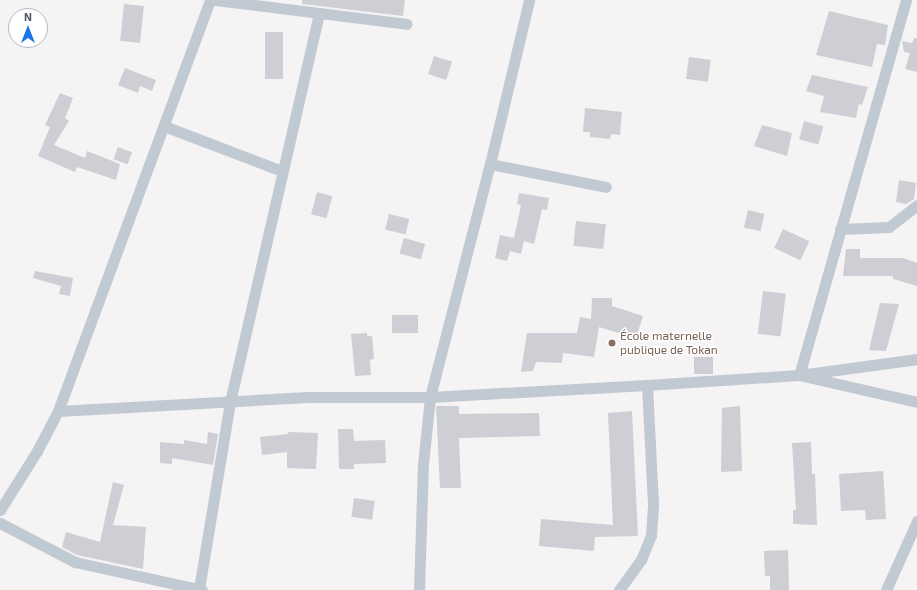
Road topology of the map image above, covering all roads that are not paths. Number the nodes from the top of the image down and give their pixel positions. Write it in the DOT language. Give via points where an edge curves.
graph roads {
  1 [pos="210,0"];
  2 [pos="215,0"];
  3 [pos="529,0"];
  4 [pos="906,0"];
  5 [pos="320,13"];
  6 [pos="407,24"];
  7 [pos="164,126"];
  8 [pos="490,164"];
  9 [pos="282,171"];
  10 [pos="606,186"];
  11 [pos="917,205"];
  12 [pos="840,229"];
  13 [pos="917,359"];
  14 [pos="799,375"];
  15 [pos="648,385"];
  16 [pos="430,397"];
  17 [pos="230,402"];
  18 [pos="917,402"];
  19 [pos="58,411"];
  20 [pos="0,510"];
  21 [pos="917,521"];
  22 [pos="0,523"];
  23 [pos="201,590"];
  24 [pos="419,590"];
  25 [pos="619,590"];
  26 [pos="886,590"];
  1 -- 7 [label="street"];
  2 -- 5 [label="street"];
  3 -- 8 [label="street"];
  4 -- 12 [label="street"];
  5 -- 6 [label="street"];
  5 -- 9 [label="street"];
  7 -- 9 [label="street"];
  7 -- 19 [label="street"];
  8 -- 10 [label="street"];
  8 -- 16 [label="street"];
  9 -- 17 [label="street"];
  11 -- 12 [label="street" via="889,227"];
  12 -- 14 [label="street"];
  13 -- 14 [label="street"];
  14 -- 15 [label="street"];
  14 -- 18 [label="street"];
  15 -- 16 [label="street"];
  15 -- 25 [label="street" via="653,504 651,535 641,560"];
  16 -- 17 [label="street" via="312,397"];
  16 -- 24 [label="street" via="423,464"];
  17 -- 19 [label="street"];
  17 -- 23 [label="street"];
  19 -- 20 [label="street" via="38,451"];
  21 -- 26 [label="street"];
  22 -- 23 [label="street" via="75,562"];
}
